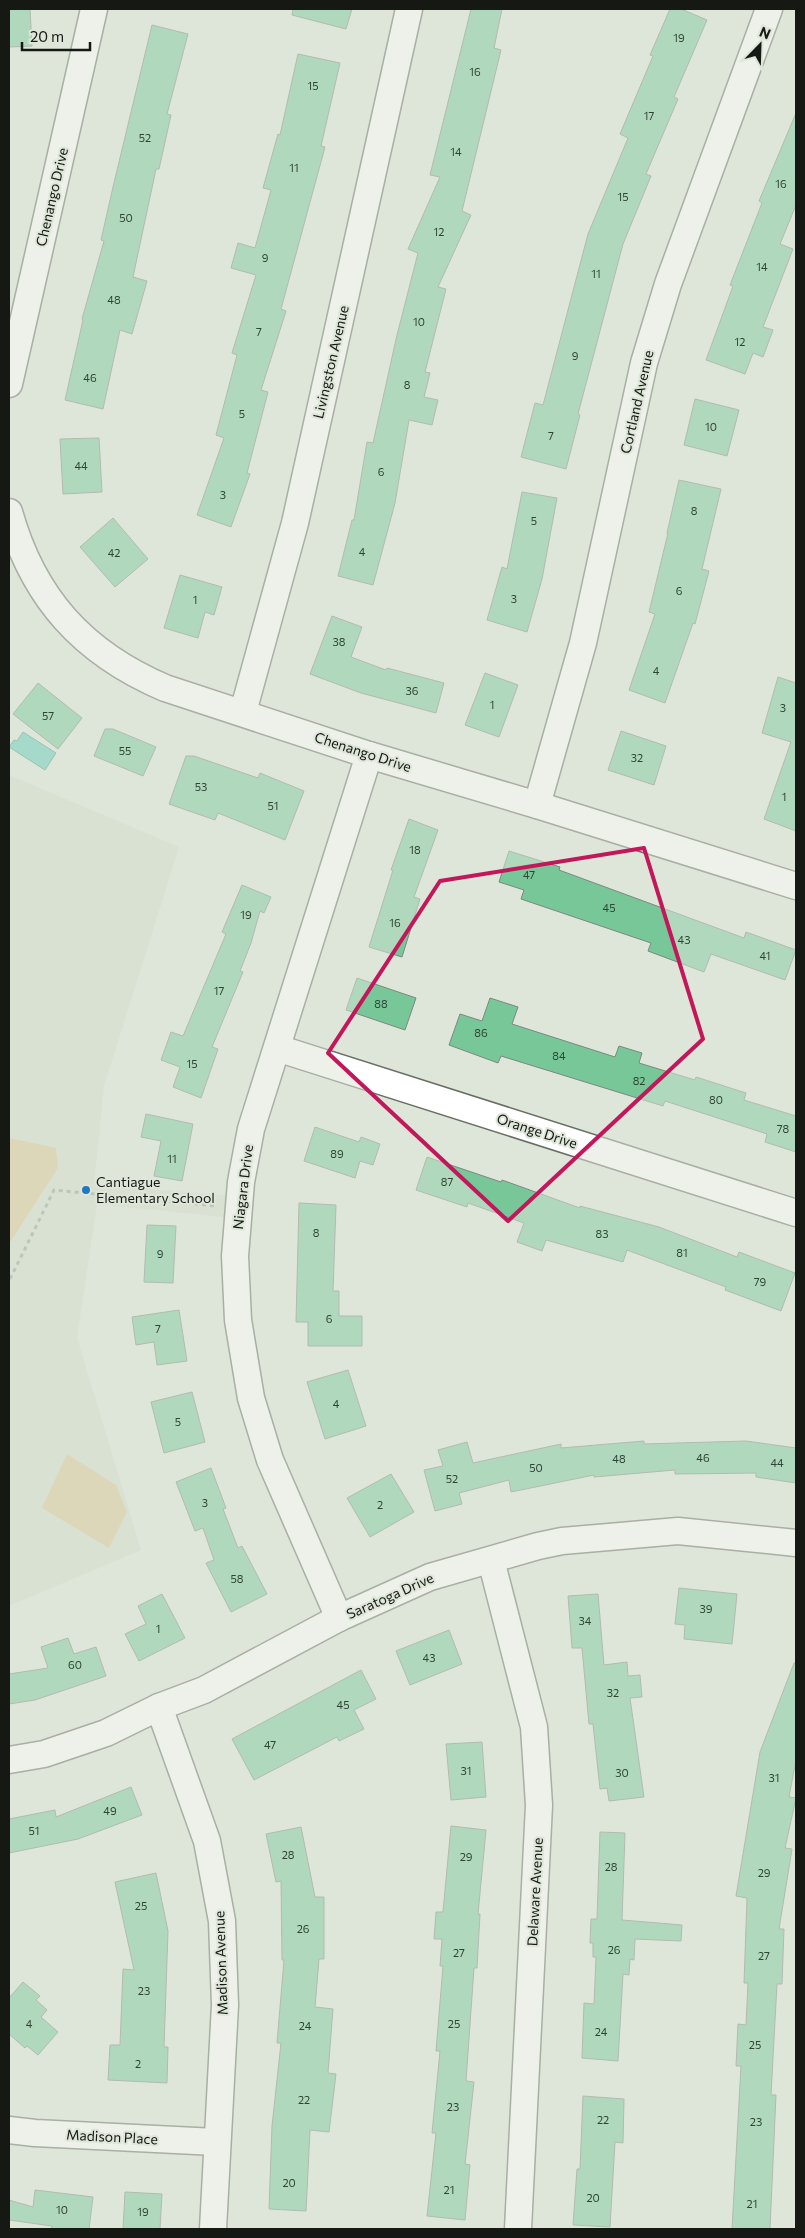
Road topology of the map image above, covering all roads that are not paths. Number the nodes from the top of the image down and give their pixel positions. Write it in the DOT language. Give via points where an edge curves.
graph roads {
  1 [pos="94,9"];
  2 [pos="409,9"];
  3 [pos="769,9"];
  4 [pos="9,384"];
  5 [pos="9,512"];
  6 [pos="243,712"];
  7 [pos="369,755"];
  8 [pos="537,805"];
  9 [pos="796,886"];
  10 [pos="277,1048"];
  11 [pos="796,1213"];
  12 [pos="796,1543"];
  13 [pos="491,1560"];
  14 [pos="339,1618"];
  15 [pos="159,1707"];
  16 [pos="9,1760"];
  17 [pos="9,2130"];
  18 [pos="216,2142"];
  19 [pos="213,2229"];
  20 [pos="518,2229"];
  1 -- 4 [label="street, Chenango Drive"];
  2 -- 6 [label="street, Livingston Avenue" via="295,523"];
  3 -- 8 [label="street, Cortland Avenue" via="668,284 649,346 583,643"];
  5 -- 6 [label="street, Chenango Drive" via="31,572 50,601 77,632 134,675"];
  6 -- 7 [label="street, Chenango Drive"];
  7 -- 8 [label="street, Chenango Drive"];
  7 -- 10 [label="street, Niagara Drive"];
  8 -- 9 [label="street, Chenango Drive"];
  10 -- 11 [label="street, Orange Drive"];
  10 -- 14 [label="street, Niagara Drive" via="251,1129 241,1182 235,1256 238,1320 251,1398 270,1460"];
  12 -- 13 [label="street, Saratoga Drive" via="678,1532 562,1541"];
  13 -- 14 [label="street, Saratoga Drive" via="430,1577"];
  13 -- 20 [label="street, Delaware Avenue" via="534,1727 539,1805"];
  14 -- 15 [label="street, Saratoga Drive" via="204,1690"];
  15 -- 16 [label="street, Saratoga Drive" via="106,1733 44,1754"];
  15 -- 18 [label="street, Madison Avenue" via="207,1841 222,1921 225,2005"];
  17 -- 18 [label="street, Madison Place"];
  18 -- 19 [label="street, Madison Avenue"];
}
